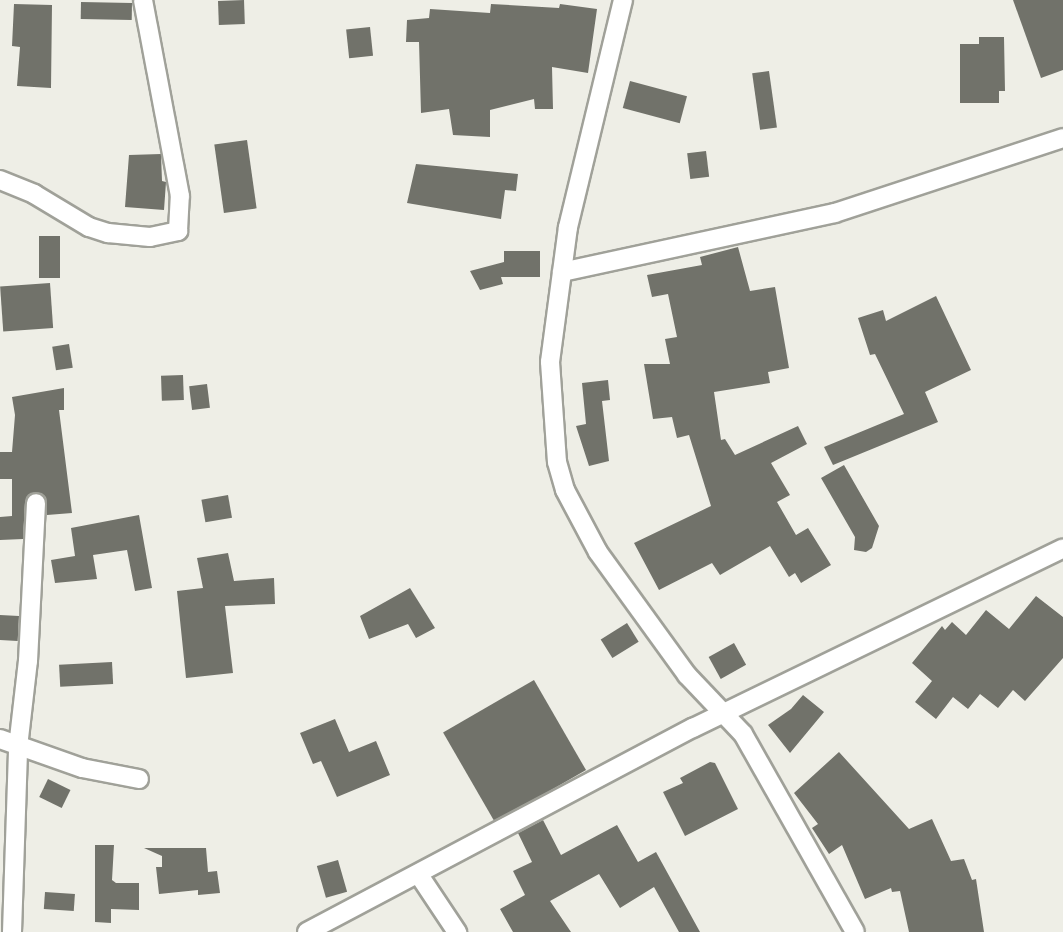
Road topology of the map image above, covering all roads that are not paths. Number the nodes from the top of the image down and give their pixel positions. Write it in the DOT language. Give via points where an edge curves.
graph roads {
  1 [pos="143,0"];
  2 [pos="623,0"];
  3 [pos="1063,138"];
  4 [pos="0,180"];
  5 [pos="562,272"];
  6 [pos="36,503"];
  7 [pos="1063,548"];
  8 [pos="724,713"];
  9 [pos="0,739"];
  10 [pos="18,747"];
  11 [pos="139,779"];
  12 [pos="419,875"];
  13 [pos="12,932"];
  14 [pos="307,932"];
  15 [pos="457,932"];
  16 [pos="855,932"];
  1 -- 4 [label="street" via="180,196 178,231 150,237 108,233"];
  2 -- 5 [label="street" via="578,177"];
  3 -- 5 [label="street" via="835,213"];
  5 -- 8 [label="street" via="550,396 557,462 565,490 598,552 633,605 687,675"];
  6 -- 10 [label="street" via="28,661"];
  7 -- 8 [label="street"];
  8 -- 12 [label="street"];
  8 -- 16 [label="street" via="755,754"];
  9 -- 10 [label="street"];
  10 -- 11 [label="street" via="82,768"];
  10 -- 13 [label="street"];
  12 -- 14 [label="street"];
  12 -- 15 [label="street"];
}
